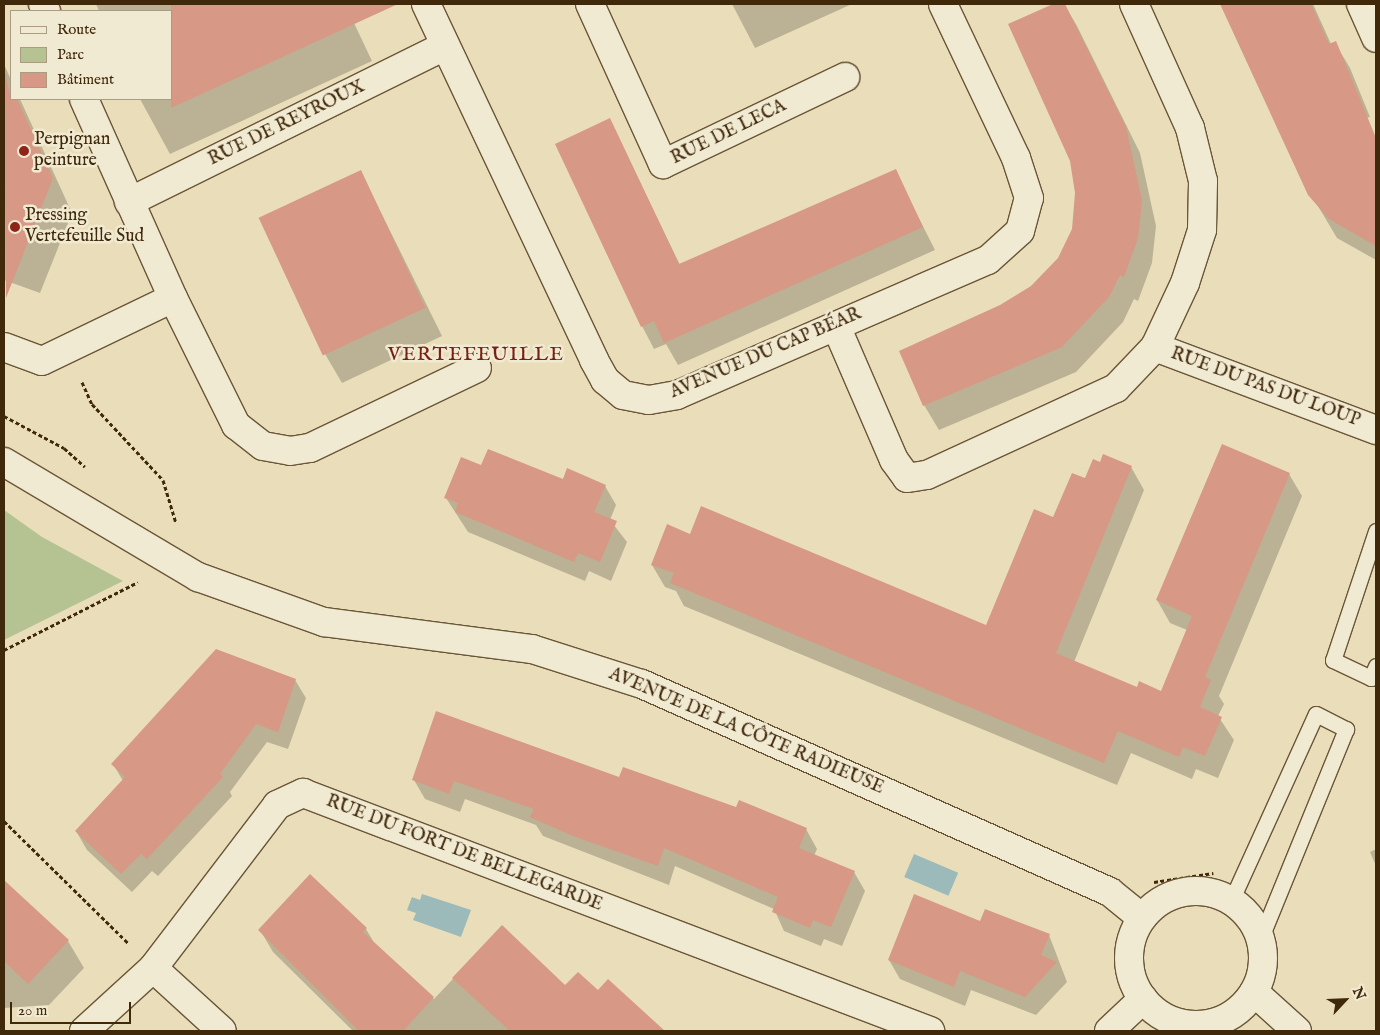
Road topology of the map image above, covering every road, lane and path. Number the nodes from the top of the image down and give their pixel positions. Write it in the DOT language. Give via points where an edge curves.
graph roads {
  1 [pos="426,4"];
  2 [pos="590,4"];
  3 [pos="943,4"];
  4 [pos="1134,4"];
  5 [pos="1361,4"];
  6 [pos="1376,38"];
  7 [pos="444,46"];
  8 [pos="845,77"];
  9 [pos="84,100"];
  10 [pos="129,202"];
  11 [pos="173,298"];
  12 [pos="836,326"];
  13 [pos="4,347"];
  14 [pos="1155,347"];
  15 [pos="477,368"];
  16 [pos="1376,430"];
  17 [pos="4,462"];
  18 [pos="1376,531"];
  19 [pos="1376,666"];
  20 [pos="4,821"];
  21 [pos="1231,901"];
  22 [pos="1142,918"];
  23 [pos="1260,940"];
  24 [pos="153,968"];
  25 [pos="1254,992"];
  26 [pos="1143,999"];
  27 [pos="84,1031"];
  28 [pos="222,1031"];
  29 [pos="930,1031"];
  30 [pos="1109,1031"];
  31 [pos="1297,1031"];
  1 -- 7 [label="street, AVENUE DU CAP BÉAR"];
  2 -- 8 [label="street, RUE DE LECA" via="663,164"];
  3 -- 12 [label="street, AVENUE DU CAP BÉAR" via="1016,158 1029,198 1020,231 988,260"];
  4 -- 14 [label="street" via="1190,128 1203,181 1202,230 1185,283"];
  5 -- 6 [label="street"];
  7 -- 10 [label="street, RUE DE REYROUX"];
  7 -- 12 [label="street, AVENUE DU CAP BÉAR" via="594,360 606,380 623,395 648,400 678,395"];
  9 -- 10 [label="street"];
  10 -- 11 [label="street"];
  11 -- 13 [label="street" via="42,360"];
  11 -- 15 [label="street" via="236,425 263,446 290,451 310,448"];
  12 -- 14 [label="street" via="894,460 907,478 927,475 1116,388"];
  14 -- 16 [label="street, RUE DU PAS DU LOUP"];
  17 -- 22 [label="street, AVENUE DE LA CÔTE RADIEUSE" via="198,577 324,622 532,649 642,684 1110,892"];
  18 -- 19 [label="lane" via="1333,660 1371,678"];
  20 -- 24 [label="path"];
  21 -- 22 [label="street" via="1193,891 1156,904"];
  21 -- 23 [label="street" via="1244,911"];
  21 -- 23 [label="lane" via="1316,714 1346,730"];
  22 -- 26 [label="street" via="1129,959"];
  23 -- 25 [label="street" via="1263,958"];
  24 -- 27 [label="street, RUE DU FORT DE BELLEGARDE"];
  24 -- 28 [label="street"];
  24 -- 29 [label="street, RUE DU FORT DE BELLEGARDE" via="277,805 304,793"];
  25 -- 26 [label="street" via="1234,1013 1200,1026 1166,1017"];
  25 -- 31 [label="street"];
  26 -- 30 [label="street"];
}
